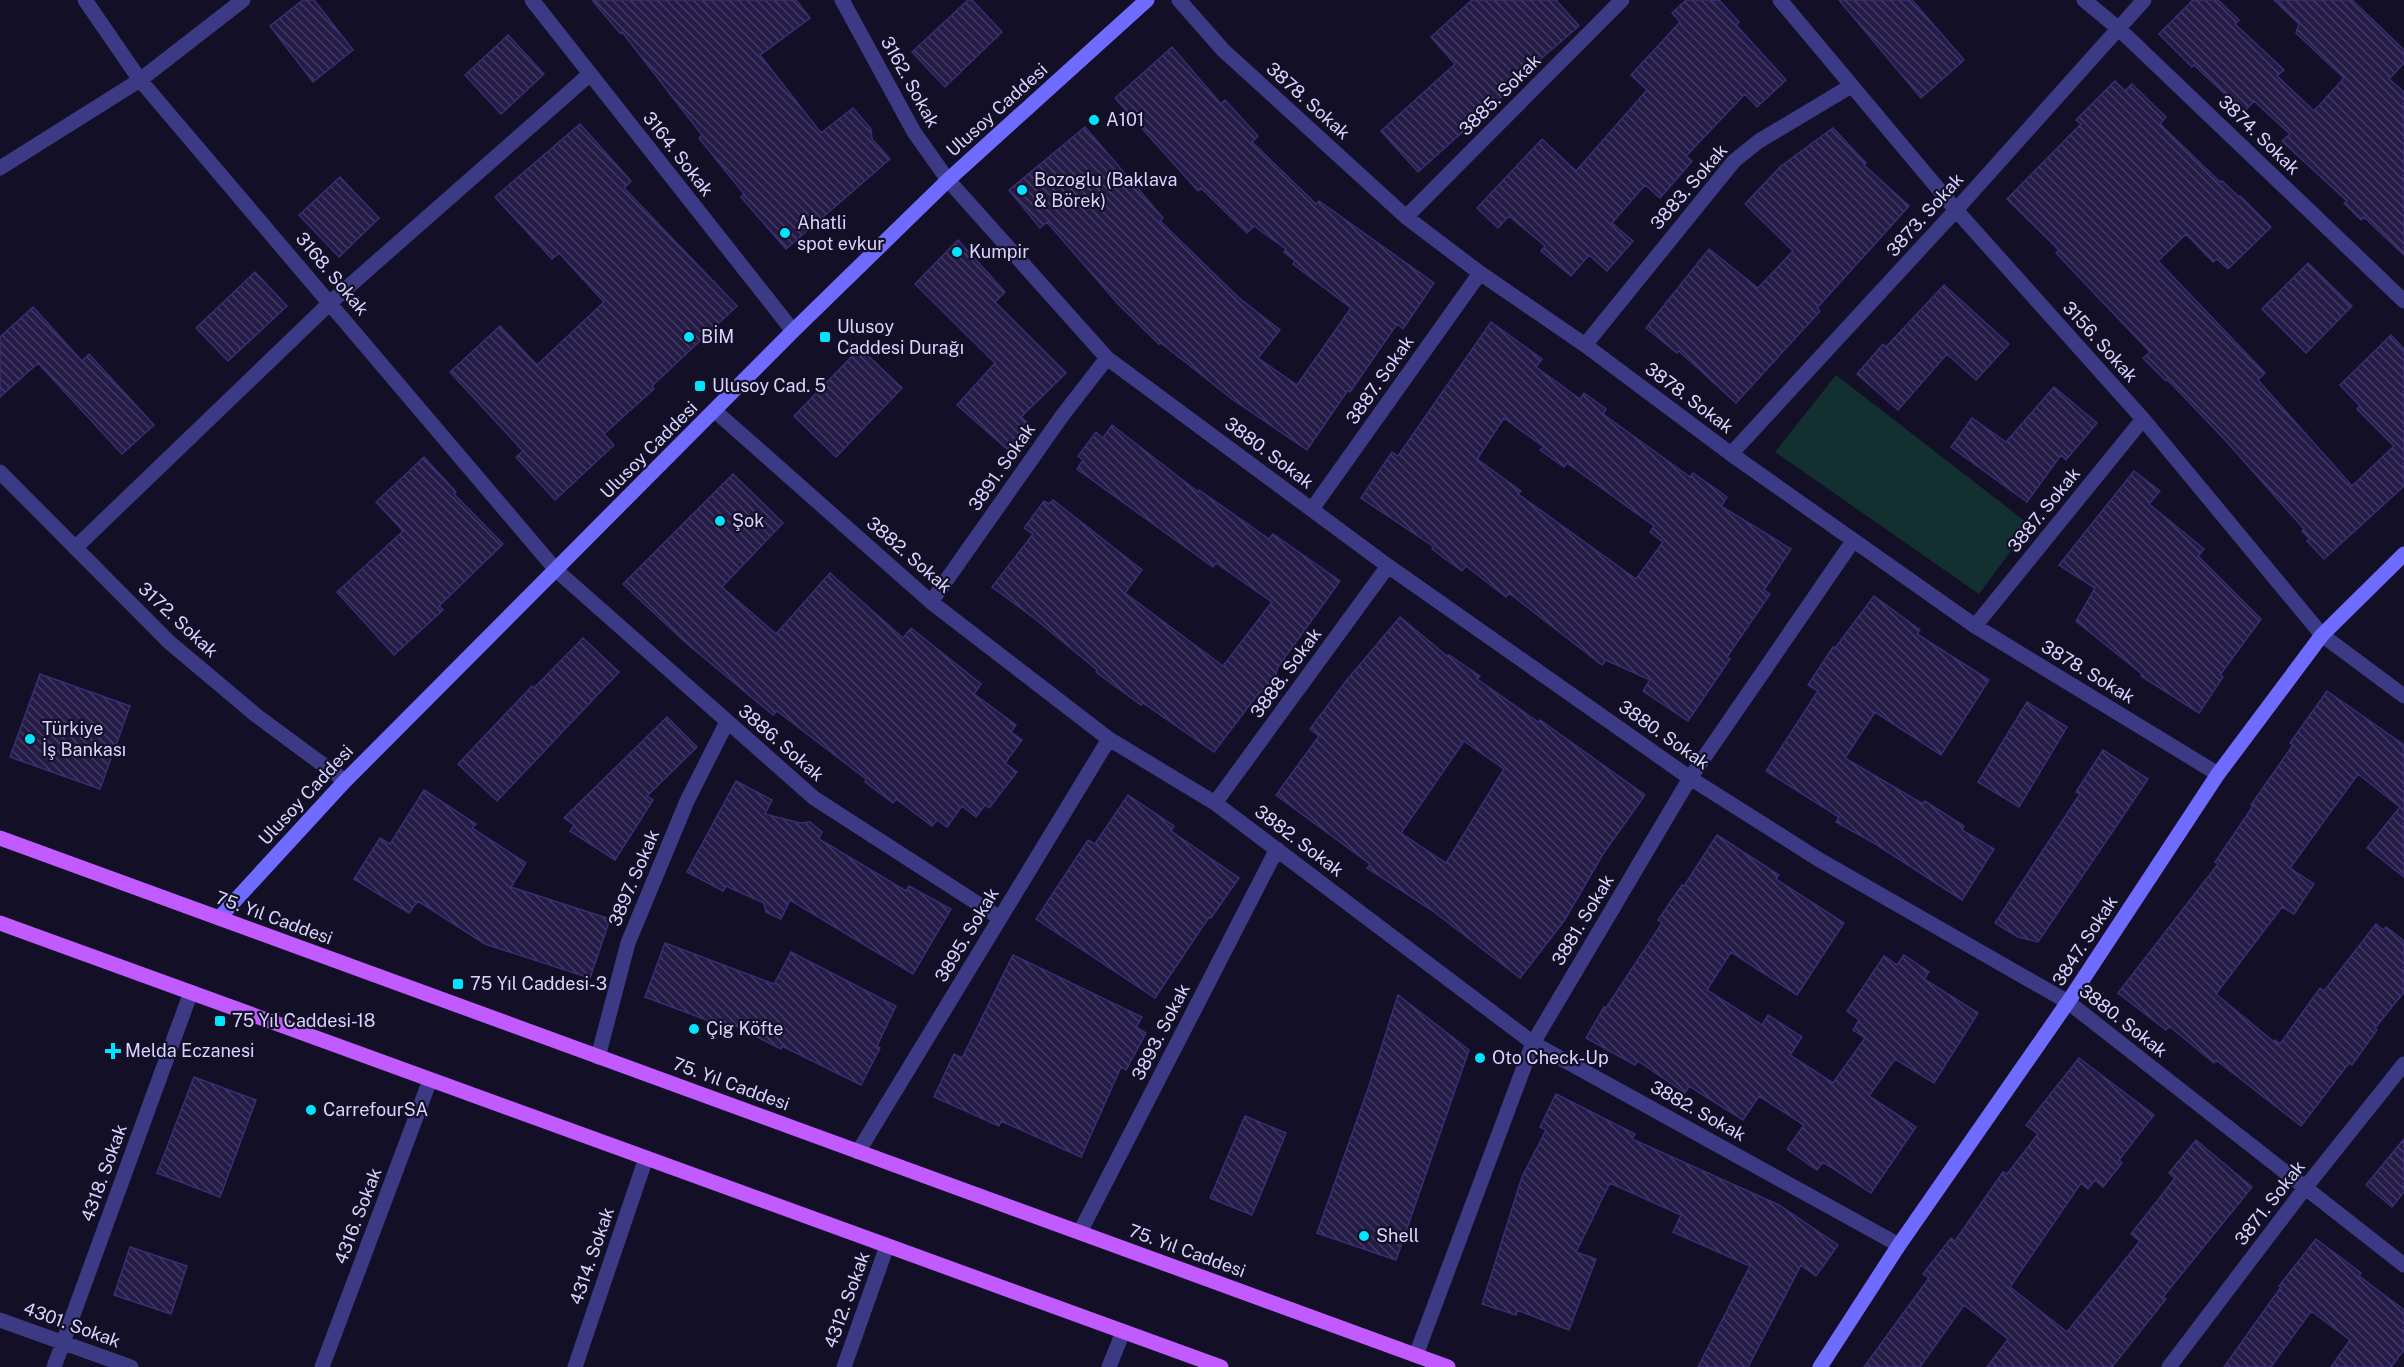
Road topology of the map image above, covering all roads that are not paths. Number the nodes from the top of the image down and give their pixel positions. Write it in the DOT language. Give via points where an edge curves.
graph roads {
  1 [pos="85,0"];
  2 [pos="243,0"];
  3 [pos="532,0"];
  4 [pos="842,0"];
  5 [pos="1147,0"];
  6 [pos="1179,0"];
  7 [pos="1622,0"];
  8 [pos="1780,0"];
  9 [pos="2084,0"];
  10 [pos="2144,0"];
  11 [pos="2119,29"];
  12 [pos="590,74"];
  13 [pos="140,80"];
  14 [pos="1851,86"];
  15 [pos="1,165"];
  16 [pos="948,180"];
  17 [pos="1956,210"];
  18 [pos="1406,217"];
  19 [pos="1480,273"];
  20 [pos="2404,301"];
  21 [pos="331,302"];
  22 [pos="793,331"];
  23 [pos="1585,345"];
  24 [pos="1107,358"];
  25 [pos="715,411"];
  26 [pos="2143,419"];
  27 [pos="1731,454"];
  28 [pos="0,472"];
  29 [pos="1312,510"];
  30 [pos="1853,541"];
  31 [pos="75,548"];
  32 [pos="2404,554"];
  33 [pos="1388,566"];
  34 [pos="556,570"];
  35 [pos="931,602"];
  36 [pos="1975,626"];
  37 [pos="2322,635"];
  38 [pos="2404,696"];
  39 [pos="727,722"];
  40 [pos="1108,739"];
  41 [pos="2218,774"];
  42 [pos="1690,778"];
  43 [pos="345,780"];
  44 [pos="1215,803"];
  45 [pos="0,838"];
  46 [pos="1277,849"];
  47 [pos="219,918"];
  48 [pos="1000,918"];
  49 [pos="0,923"];
  50 [pos="191,993"];
  51 [pos="2068,1002"];
  52 [pos="1533,1042"];
  53 [pos="598,1057"];
  54 [pos="2404,1064"];
  55 [pos="430,1080"];
  56 [pos="858,1152"];
  57 [pos="646,1158"];
  58 [pos="2305,1188"];
  59 [pos="1080,1233"];
  60 [pos="1899,1245"];
  61 [pos="887,1246"];
  62 [pos="2404,1265"];
  63 [pos="0,1320"];
  64 [pos="1123,1332"];
  65 [pos="63,1342"];
  66 [pos="1416,1355"];
  67 [pos="54,1367"];
  68 [pos="131,1367"];
  69 [pos="322,1367"];
  70 [pos="575,1367"];
  71 [pos="844,1367"];
  72 [pos="1109,1367"];
  73 [pos="1221,1367"];
  74 [pos="1448,1367"];
  75 [pos="1820,1367"];
  76 [pos="2169,1367"];
  1 -- 13 [label="street, 3168. Sokak"];
  2 -- 13 [label="street"];
  3 -- 12 [label="street, 3164. Sokak"];
  4 -- 16 [label="street, 3162. Sokak" via="914,132"];
  5 -- 16 [label="street, Ulusoy Caddesi"];
  6 -- 18 [label="street, 3878. Sokak" via="1223,50"];
  7 -- 18 [label="street, 3885. Sokak"];
  8 -- 14 [label="street, 3156. Sokak"];
  9 -- 11 [label="street, 3874. Sokak"];
  10 -- 11 [label="street, 3873. Sokak"];
  11 -- 17 [label="street, 3873. Sokak"];
  11 -- 20 [label="street, 3874. Sokak"];
  12 -- 21 [label="street"];
  12 -- 22 [label="street, 3164. Sokak"];
  13 -- 15 [label="street"];
  13 -- 21 [label="street, 3168. Sokak"];
  14 -- 17 [label="street, 3156. Sokak"];
  14 -- 23 [label="street, 3883. Sokak" via="1759,141 1734,161"];
  16 -- 22 [label="street, Ulusoy Caddesi"];
  16 -- 24 [label="street, 3880. Sokak"];
  17 -- 26 [label="street, 3156. Sokak"];
  17 -- 27 [label="street, 3873. Sokak"];
  18 -- 19 [label="street, 3878. Sokak"];
  19 -- 23 [label="street, 3878. Sokak"];
  19 -- 29 [label="street, 3887. Sokak"];
  21 -- 31 [label="street"];
  21 -- 34 [label="street, 3168. Sokak"];
  22 -- 25 [label="street, Ulusoy Caddesi"];
  23 -- 27 [label="street, 3878. Sokak"];
  24 -- 29 [label="street, 3880. Sokak"];
  24 -- 35 [label="street, 3891. Sokak"];
  25 -- 34 [label="street, Ulusoy Caddesi"];
  25 -- 35 [label="street, 3882. Sokak"];
  26 -- 36 [label="street, 3887. Sokak"];
  26 -- 37 [label="street, 3156. Sokak"];
  27 -- 30 [label="street, 3878. Sokak"];
  28 -- 31 [label="street, 3172. Sokak"];
  29 -- 33 [label="street, 3880. Sokak"];
  30 -- 36 [label="street, 3878. Sokak"];
  30 -- 42 [label="street, 3881. Sokak"];
  31 -- 43 [label="street, 3172. Sokak" via="169,642 257,716"];
  32 -- 37 [label="street, 3847. Sokak"];
  33 -- 42 [label="street, 3880. Sokak"];
  33 -- 44 [label="street, 3888. Sokak"];
  34 -- 39 [label="street, 3886. Sokak"];
  34 -- 43 [label="street, Ulusoy Caddesi"];
  35 -- 40 [label="street, 3882. Sokak"];
  36 -- 41 [label="street, 3878. Sokak"];
  37 -- 38 [label="street, 3156. Sokak"];
  37 -- 41 [label="street, 3847. Sokak"];
  39 -- 48 [label="street, 3886. Sokak" via="814,798"];
  39 -- 53 [label="street, 3897. Sokak" via="687,801 628,943"];
  40 -- 44 [label="street, 3882. Sokak"];
  40 -- 48 [label="street, 3895. Sokak"];
  41 -- 51 [label="street, 3847. Sokak"];
  42 -- 51 [label="street, 3880. Sokak" via="1818,859"];
  42 -- 52 [label="street, 3881. Sokak"];
  43 -- 47 [label="street, Ulusoy Caddesi"];
  44 -- 46 [label="street, 3882. Sokak"];
  45 -- 47 [label="main road, 75. Yıl Caddesi"];
  46 -- 52 [label="street, 3882. Sokak"];
  46 -- 59 [label="street, 3893. Sokak"];
  47 -- 53 [label="main road, 75. Yıl Caddesi"];
  48 -- 56 [label="street, 3895. Sokak"];
  49 -- 50 [label="main road"];
  50 -- 55 [label="main road"];
  50 -- 65 [label="street, 4318. Sokak"];
  51 -- 58 [label="street, 3880. Sokak"];
  51 -- 60 [label="street, 3847. Sokak"];
  52 -- 60 [label="street, 3882. Sokak"];
  52 -- 66 [label="street, 3881. Sokak"];
  53 -- 56 [label="main road, 75. Yıl Caddesi"];
  54 -- 58 [label="street, 3871. Sokak"];
  55 -- 57 [label="main road"];
  55 -- 69 [label="street, 4316. Sokak"];
  56 -- 59 [label="main road, 75. Yıl Caddesi"];
  57 -- 61 [label="main road"];
  57 -- 70 [label="street, 4314. Sokak"];
  58 -- 62 [label="street, 3880. Sokak"];
  58 -- 76 [label="street, 3871. Sokak"];
  59 -- 66 [label="main road, 75. Yıl Caddesi"];
  60 -- 75 [label="street, 3847. Sokak"];
  61 -- 64 [label="main road"];
  61 -- 71 [label="street, 4312. Sokak"];
  63 -- 65 [label="street, 4301. Sokak"];
  64 -- 72 [label="street"];
  64 -- 73 [label="main road"];
  65 -- 67 [label="street, 4318. Sokak"];
  65 -- 68 [label="street, 4301. Sokak"];
  66 -- 74 [label="main road, 75. Yıl Caddesi"];
}
